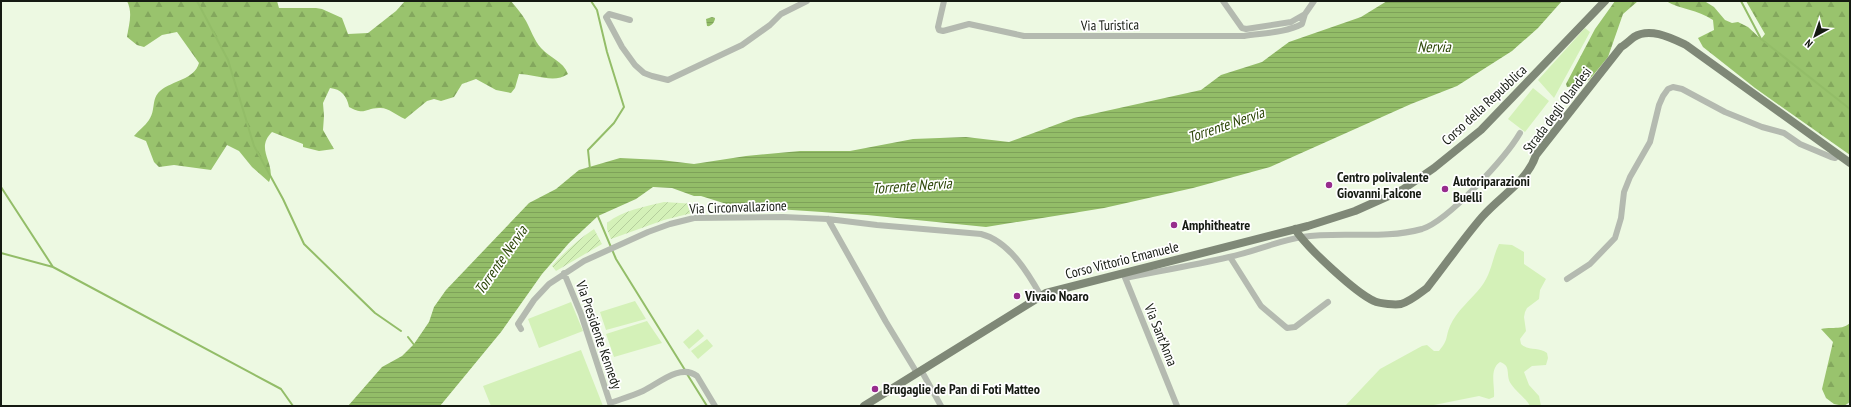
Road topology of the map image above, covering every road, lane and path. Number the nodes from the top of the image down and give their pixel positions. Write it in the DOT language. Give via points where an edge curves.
graph roads {
  1 [pos="807,1"];
  2 [pos="944,1"];
  3 [pos="1223,1"];
  4 [pos="1314,1"];
  5 [pos="1605,1"];
  6 [pos="1305,14"];
  7 [pos="630,20"];
  8 [pos="1520,133"];
  9 [pos="1839,155"];
  10 [pos="1850,163"];
  11 [pos="828,219"];
  12 [pos="1296,229"];
  13 [pos="1300,237"];
  14 [pos="1230,257"];
  15 [pos="1175,260"];
  16 [pos="1169,268"];
  17 [pos="564,273"];
  18 [pos="1124,276"];
  19 [pos="1567,279"];
  20 [pos="1041,296"];
  21 [pos="1328,302"];
  22 [pos="521,329"];
  23 [pos="919,371"];
  24 [pos="611,405"];
  25 [pos="715,406"];
  26 [pos="864,406"];
  27 [pos="941,406"];
  28 [pos="1177,406"];
  1 -- 7 [label="street" via="781,14 742,45 668,80 648,75 635,65 606,17 610,14"];
  2 -- 6 [label="street, Via Turistica" via="939,30 969,24 1024,36 1244,36 1296,27 1302,24"];
  3 -- 6 [label="street, Via Turistica" via="1242,28 1246,29 1291,22"];
  4 -- 6 [label="street, Via Turistica"];
  5 -- 12 [label="main road, Corso della Repubblica" via="1481,130 1414,183 1355,211"];
  8 -- 13 [label="street" via="1513,146 1453,210 1423,228 1390,234 1324,234"];
  9 -- 10 [label="main road, Strada degli Olandesi"];
  9 -- 13 [label="main road, Strada degli Olandesi" via="1686,45 1657,34 1644,34 1635,36 1622,47 1536,155 1528,173 1481,218 1427,288 1416,296 1401,304 1375,302 1352,286"];
  9 -- 19 [label="street" via="1835,158 1800,144 1784,133 1725,112 1682,89 1668,89 1663,96 1650,142 1624,192 1621,218 1615,238 1590,264"];
  11 -- 17 [label="street, Via Circonvallazione" via="783,216 694,218 670,224 618,244"];
  11 -- 20 [label="street, Via Circonvallazione" via="989,236 1007,250"];
  11 -- 23 [label="street" via="886,322"];
  12 -- 13 [label="main road, Strada degli Olandesi"];
  12 -- 15 [label="main road, Corso Vittorio Emanuele"];
  13 -- 14 [label="street"];
  14 -- 16 [label="street"];
  14 -- 21 [label="street" via="1261,306 1287,328 1295,327"];
  15 -- 16 [label="street"];
  15 -- 18 [label="main road, Corso Vittorio Emanuele"];
  16 -- 18 [label="street"];
  17 -- 22 [label="street, Via Circonvallazione" via="548,284 534,300 518,324"];
  17 -- 24 [label="street, Via Presidente Kennedy" via="582,314"];
  18 -- 20 [label="main road, Corso Vittorio Emanuele"];
  18 -- 28 [label="street, Via Sant'Anna"];
  20 -- 23 [label="main road, Corso Vittorio Emanuele"];
  23 -- 26 [label="main road, Corso Vittorio Emanuele"];
  23 -- 27 [label="street"];
  24 -- 25 [label="street" via="667,378 682,372 693,372"];
}
